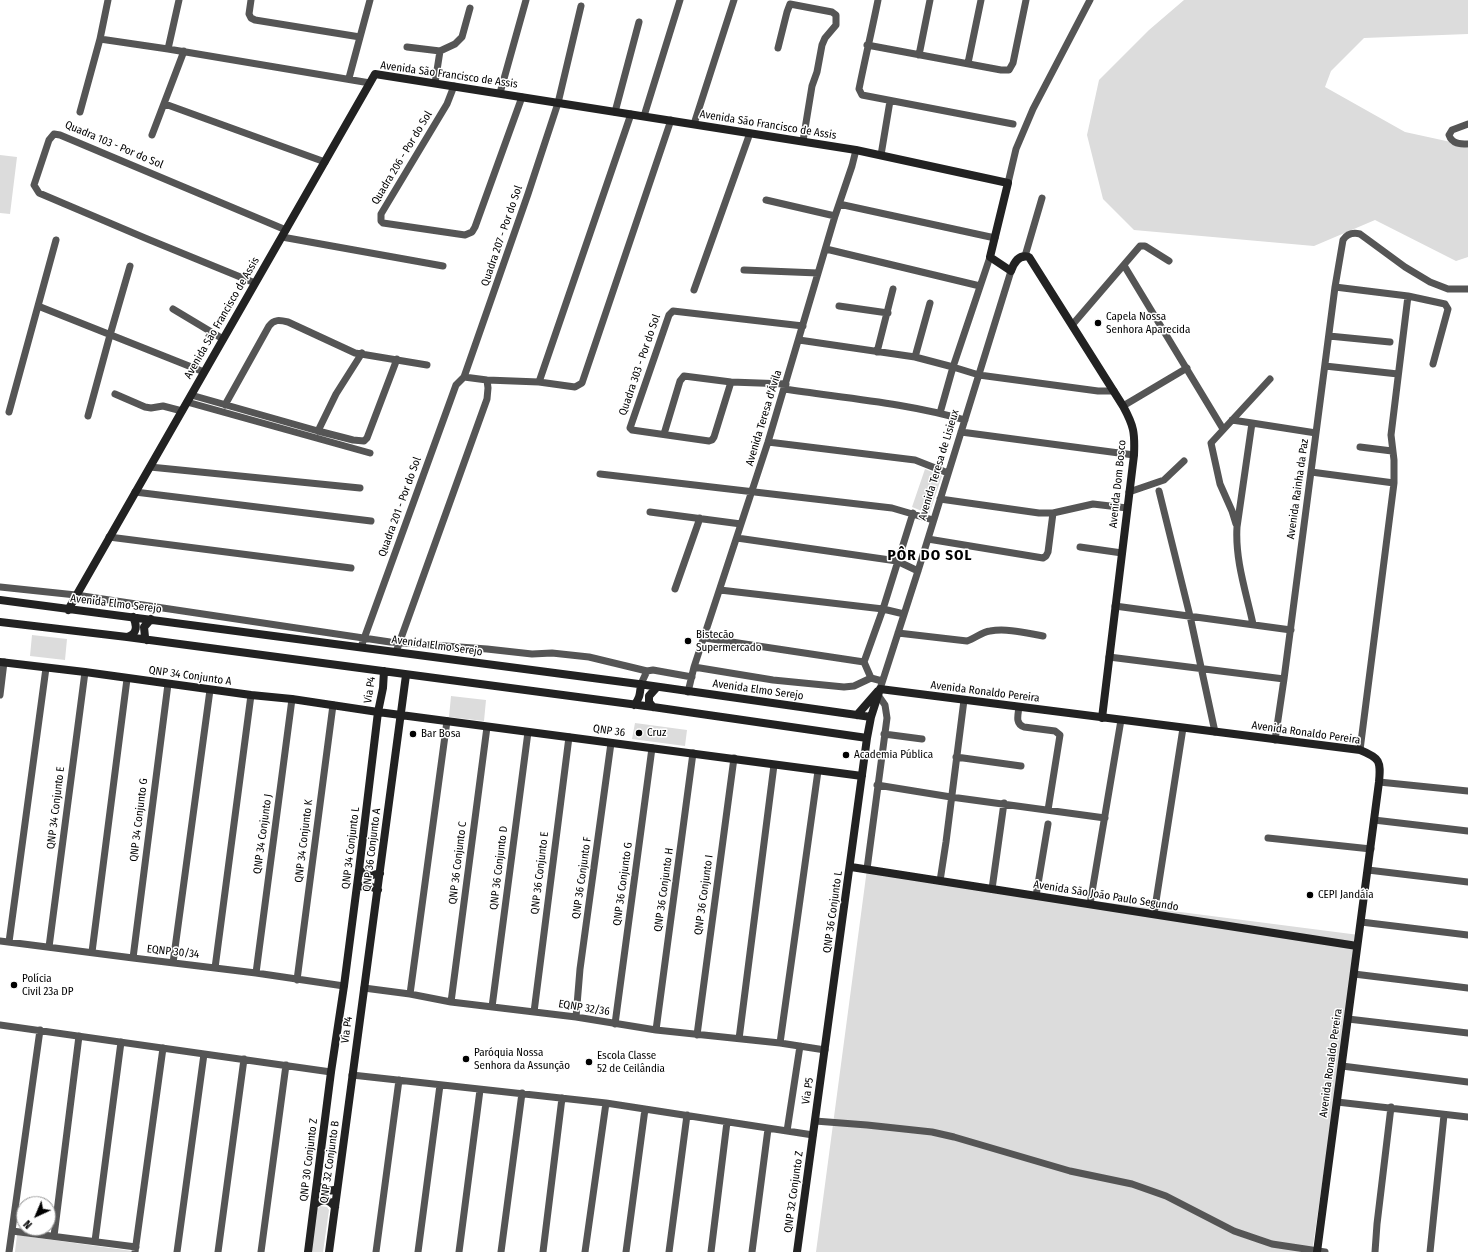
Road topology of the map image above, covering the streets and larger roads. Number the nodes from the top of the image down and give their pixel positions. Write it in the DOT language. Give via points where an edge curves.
graph roads {
  1 [pos="108,0"];
  2 [pos="179,0"];
  3 [pos="251,0"];
  4 [pos="370,0"];
  5 [pos="526,0"];
  6 [pos="680,0"];
  7 [pos="734,0"];
  8 [pos="878,0"];
  9 [pos="930,0"];
  10 [pos="981,0"];
  11 [pos="1026,0"];
  12 [pos="1090,0"];
  13 [pos="581,6"];
  14 [pos="470,8"];
  15 [pos="639,22"];
  16 [pos="360,37"];
  17 [pos="100,39"];
  18 [pos="867,46"];
  19 [pos="407,47"];
  20 [pos="778,48"];
  21 [pos="168,49"];
  22 [pos="184,51"];
  23 [pos="440,51"];
  24 [pos="919,55"];
  25 [pos="968,64"];
  26 [pos="349,78"];
  27 [pos="370,82"];
  28 [pos="435,83"];
  29 [pos="454,86"];
  30 [pos="500,93"];
  31 [pos="522,97"];
  32 [pos="890,101"];
  33 [pos="558,103"];
  34 [pos="165,104"];
  35 [pos="80,112"];
  36 [pos="615,112"];
  37 [pos="631,114"];
  38 [pos="644,116"];
  39 [pos="671,120"];
  40 [pos="694,124"];
  41 [pos="1013,124"];
  42 [pos="1468,124"];
  43 [pos="750,133"];
  44 [pos="152,135"];
  45 [pos="803,141"];
  46 [pos="1468,144"];
  47 [pos="856,150"];
  48 [pos="881,155"];
  49 [pos="324,162"];
  50 [pos="1008,183"];
  51 [pos="1042,198"];
  52 [pos="766,200"];
  53 [pos="839,204"];
  54 [pos="835,216"];
  55 [pos="284,233"];
  56 [pos="995,238"];
  57 [pos="56,240"];
  58 [pos="826,249"];
  59 [pos="1027,256"];
  60 [pos="990,257"];
  61 [pos="1169,261"];
  62 [pos="130,266"];
  63 [pos="443,266"];
  64 [pos="1125,267"];
  65 [pos="744,270"];
  66 [pos="1012,271"];
  67 [pos="818,273"];
  68 [pos="255,283"];
  69 [pos="980,286"];
  70 [pos="1335,287"];
  71 [pos="893,289"];
  72 [pos="1468,289"];
  73 [pos="694,290"];
  74 [pos="1408,296"];
  75 [pos="930,303"];
  76 [pos="38,306"];
  77 [pos="839,306"];
  78 [pos="173,309"];
  79 [pos="888,312"];
  80 [pos="1072,324"];
  81 [pos="803,326"];
  82 [pos="110,334"];
  83 [pos="1329,336"];
  84 [pos="223,339"];
  85 [pos="799,340"];
  86 [pos="1390,342"];
  87 [pos="877,352"];
  88 [pos="362,353"];
  89 [pos="915,357"];
  90 [pos="397,359"];
  91 [pos="1433,364"];
  92 [pos="427,365"];
  93 [pos="1325,366"];
  94 [pos="953,367"];
  95 [pos="1187,368"];
  96 [pos="204,372"];
  97 [pos="1398,374"];
  98 [pos="979,375"];
  99 [pos="464,376"];
  100 [pos="1270,379"];
  101 [pos="487,380"];
  102 [pos="539,382"];
  103 [pos="731,382"];
  104 [pos="785,386"];
  105 [pos="1114,391"];
  106 [pos="115,394"];
  107 [pos="189,399"];
  108 [pos="225,404"];
  109 [pos="1123,406"];
  110 [pos="182,411"];
  111 [pos="9,412"];
  112 [pos="940,413"];
  113 [pos="88,416"];
  114 [pos="965,420"];
  115 [pos="1232,420"];
  116 [pos="1252,423"];
  117 [pos="1223,429"];
  118 [pos="318,431"];
  119 [pos="961,432"];
  120 [pos="664,434"];
  121 [pos="1316,434"];
  122 [pos="768,442"];
  123 [pos="1360,447"];
  124 [pos="1392,451"];
  125 [pos="370,453"];
  126 [pos="1134,455"];
  127 [pos="1184,461"];
  128 [pos="150,467"];
  129 [pos="1311,472"];
  130 [pos="948,473"];
  131 [pos="600,474"];
  132 [pos="1394,483"];
  133 [pos="360,488"];
  134 [pos="753,491"];
  135 [pos="1159,491"];
  136 [pos="135,492"];
  137 [pos="1129,492"];
  138 [pos="940,499"];
  139 [pos="1127,508"];
  140 [pos="650,512"];
  141 [pos="913,513"];
  142 [pos="1053,513"];
  143 [pos="700,518"];
  144 [pos="933,520"];
  145 [pos="371,521"];
  146 [pos="741,524"];
  147 [pos="1237,527"];
  148 [pos="109,538"];
  149 [pos="737,538"];
  150 [pos="928,540"];
  151 [pos="1080,548"];
  152 [pos="1122,553"];
  153 [pos="897,561"];
  154 [pos="351,568"];
  155 [pos="918,571"];
  156 [pos="0,586"];
  157 [pos="675,589"];
  158 [pos="720,590"];
  159 [pos="76,595"];
  160 [pos="0,600"];
  161 [pos="1115,606"];
  162 [pos="883,609"];
  163 [pos="68,610"];
  164 [pos="904,614"];
  165 [pos="1190,616"];
  166 [pos="133,617"];
  167 [pos="151,619"];
  168 [pos="0,622"];
  169 [pos="1253,624"];
  170 [pos="1290,630"];
  171 [pos="898,633"];
  172 [pos="1043,636"];
  173 [pos="127,637"];
  174 [pos="364,638"];
  175 [pos="704,638"];
  176 [pos="148,640"];
  177 [pos="399,643"];
  178 [pos="361,647"];
  179 [pos="396,652"];
  180 [pos="1109,656"];
  181 [pos="2,662"];
  182 [pos="864,662"];
  183 [pos="694,667"];
  184 [pos="46,668"];
  185 [pos="1201,668"];
  186 [pos="647,670"];
  187 [pos="384,671"];
  188 [pos="85,672"];
  189 [pos="406,674"];
  190 [pos="692,677"];
  191 [pos="871,678"];
  192 [pos="127,679"];
  193 [pos="1284,679"];
  194 [pos="882,681"];
  195 [pos="168,684"];
  196 [pos="641,684"];
  197 [pos="657,687"];
  198 [pos="210,690"];
  199 [pos="688,692"];
  200 [pos="879,692"];
  201 [pos="0,695"];
  202 [pos="251,695"];
  203 [pos="292,699"];
  204 [pos="964,700"];
  205 [pos="333,705"];
  206 [pos="634,705"];
  207 [pos="652,707"];
  208 [pos="1019,707"];
  209 [pos="378,712"];
  210 [pos="400,714"];
  211 [pos="857,715"];
  212 [pos="871,717"];
  213 [pos="1102,718"];
  214 [pos="1121,720"];
  215 [pos="446,721"];
  216 [pos="487,726"];
  217 [pos="1183,728"];
  218 [pos="528,732"];
  219 [pos="1215,732"];
  220 [pos="884,734"];
  221 [pos="569,737"];
  222 [pos="867,738"];
  223 [pos="922,738"];
  224 [pos="1275,740"];
  225 [pos="611,743"];
  226 [pos="652,748"];
  227 [pos="1360,750"];
  228 [pos="694,753"];
  229 [pos="956,757"];
  230 [pos="734,758"];
  231 [pos="774,765"];
  232 [pos="1021,766"];
  233 [pos="818,770"];
  234 [pos="862,776"];
  235 [pos="1380,782"];
  236 [pos="877,785"];
  237 [pos="1468,791"];
  238 [pos="951,797"];
  239 [pos="1004,803"];
  240 [pos="1048,810"];
  241 [pos="1105,818"];
  242 [pos="1374,820"];
  243 [pos="1048,824"];
  244 [pos="1468,831"];
  245 [pos="1268,838"];
  246 [pos="1370,849"];
  247 [pos="851,867"];
  248 [pos="867,869"];
  249 [pos="360,870"];
  250 [pos="1368,870"];
  251 [pos="380,873"];
  252 [pos="940,881"];
  253 [pos="1468,882"];
  254 [pos="357,887"];
  255 [pos="992,889"];
  256 [pos="378,890"];
  257 [pos="1036,896"];
  258 [pos="1090,904"];
  259 [pos="1154,914"];
  260 [pos="1361,922"];
  261 [pos="1468,935"];
  262 [pos="0,941"];
  263 [pos="9,942"];
  264 [pos="1358,946"];
  265 [pos="49,947"];
  266 [pos="92,952"];
  267 [pos="132,958"];
  268 [pos="173,963"];
  269 [pos="215,968"];
  270 [pos="256,973"];
  271 [pos="1354,974"];
  272 [pos="297,980"];
  273 [pos="344,986"];
  274 [pos="364,988"];
  275 [pos="1468,988"];
  276 [pos="410,994"];
  277 [pos="451,1002"];
  278 [pos="492,1006"];
  279 [pos="534,1012"];
  280 [pos="576,1017"];
  281 [pos="1348,1019"];
  282 [pos="615,1024"];
  283 [pos="0,1025"];
  284 [pos="40,1030"];
  285 [pos="656,1030"];
  286 [pos="1468,1033"];
  287 [pos="697,1035"];
  288 [pos="79,1036"];
  289 [pos="739,1039"];
  290 [pos="121,1042"];
  291 [pos="780,1043"];
  292 [pos="800,1046"];
  293 [pos="163,1048"];
  294 [pos="825,1050"];
  295 [pos="204,1054"];
  296 [pos="244,1059"];
  297 [pos="286,1065"];
  298 [pos="1342,1066"];
  299 [pos="331,1072"];
  300 [pos="352,1075"];
  301 [pos="399,1080"];
  302 [pos="1468,1082"];
  303 [pos="440,1085"];
  304 [pos="480,1090"];
  305 [pos="522,1093"];
  306 [pos="562,1098"];
  307 [pos="1337,1102"];
  308 [pos="606,1103"];
  309 [pos="1391,1107"];
  310 [pos="645,1109"];
  311 [pos="687,1115"];
  312 [pos="1444,1115"];
  313 [pos="1468,1117"];
  314 [pos="727,1122"];
  315 [pos="815,1122"];
  316 [pos="768,1129"];
  317 [pos="787,1132"];
  318 [pos="813,1135"];
  319 [pos="318,1185"];
  320 [pos="337,1189"];
  321 [pos="315,1204"];
  322 [pos="335,1207"];
  323 [pos="56,1220"];
  324 [pos="12,1231"];
  325 [pos="16,1231"];
  326 [pos="54,1236"];
  327 [pos="95,1241"];
  328 [pos="135,1249"];
  329 [pos="9,1252"];
  330 [pos="177,1252"];
  331 [pos="218,1252"];
  332 [pos="261,1252"];
  333 [pos="308,1252"];
  334 [pos="329,1252"];
  335 [pos="376,1252"];
  336 [pos="418,1252"];
  337 [pos="459,1252"];
  338 [pos="501,1252"];
  339 [pos="543,1252"];
  340 [pos="585,1252"];
  341 [pos="626,1252"];
  342 [pos="669,1252"];
  343 [pos="711,1252"];
  344 [pos="752,1252"];
  345 [pos="797,1252"];
  346 [pos="1320,1252"];
  347 [pos="1375,1252"];
  348 [pos="1430,1252"];
  1 -- 17 [label="street"];
  2 -- 21 [label="street"];
  3 -- 16 [label="street" via="249,14 255,20"];
  4 -- 16 [label="street"];
  5 -- 30 [label="street"];
  6 -- 38 [label="street"];
  7 -- 40 [label="street"];
  8 -- 18 [label="street"];
  9 -- 24 [label="street"];
  10 -- 25 [label="street"];
  11 -- 25 [label="street" via="1011,68 1001,70"];
  12 -- 50 [label="street" via="1033,109 1016,150"];
  13 -- 33 [label="street, Quadra 207 - Por do Sol"];
  14 -- 23 [label="street" via="462,37"];
  15 -- 36 [label="street"];
  16 -- 26 [label="street"];
  17 -- 21 [label="street"];
  17 -- 35 [label="street"];
  18 -- 24 [label="street"];
  18 -- 32 [label="street" via="859,91 864,96"];
  19 -- 23 [label="street"];
  20 -- 45 [label="street" via="790,4 836,15 836,25 822,45"];
  21 -- 22 [label="street"];
  22 -- 26 [label="street"];
  22 -- 34 [label="street"];
  23 -- 28 [label="street"];
  24 -- 25 [label="street"];
  26 -- 27 [label="street"];
  27 -- 28 [label="street, Avenida São Francisco de Assis" via="375,74"];
  27 -- 49 [label="street, Avenida São Francisco de Assis"];
  28 -- 29 [label="street, Avenida São Francisco de Assis"];
  29 -- 30 [label="street, Avenida São Francisco de Assis"];
  29 -- 31 [label="street, Quadra 206 - Por do Sol" via="447,104 381,214 383,224 465,234 472,232 476,227"];
  30 -- 31 [label="street, Avenida São Francisco de Assis"];
  31 -- 33 [label="street, Avenida São Francisco de Assis"];
  32 -- 41 [label="street"];
  32 -- 48 [label="street"];
  33 -- 36 [label="street, Avenida São Francisco de Assis"];
  33 -- 99 [label="street, Quadra 207 - Por do Sol"];
  34 -- 44 [label="street"];
  34 -- 49 [label="street"];
  36 -- 37 [label="street, Avenida São Francisco de Assis"];
  37 -- 38 [label="street, Avenida São Francisco de Assis"];
  37 -- 102 [label="street"];
  38 -- 39 [label="street, Avenida São Francisco de Assis"];
  39 -- 40 [label="street, Avenida São Francisco de Assis"];
  39 -- 102 [label="street" via="582,383 575,387"];
  40 -- 43 [label="street, Avenida São Francisco de Assis"];
  42 -- 46 [label="street" via="1452,130 1449,135 1454,142"];
  43 -- 45 [label="street, Avenida São Francisco de Assis"];
  43 -- 73 [label="street"];
  45 -- 47 [label="street, Avenida São Francisco de Assis"];
  47 -- 48 [label="street, Avenida São Francisco de Assis"];
  47 -- 53 [label="street, Avenida Teresa d'Ávila"];
  48 -- 50 [label="street, Avenida São Francisco de Assis"];
  49 -- 55 [label="street, Avenida São Francisco de Assis"];
  50 -- 56 [label="street"];
  51 -- 59 [label="street"];
  52 -- 54 [label="street"];
  53 -- 54 [label="street, Avenida Teresa d'Ávila"];
  53 -- 56 [label="street"];
  54 -- 58 [label="street, Avenida Teresa d'Ávila"];
  55 -- 63 [label="street"];
  55 -- 68 [label="street, Avenida São Francisco de Assis"];
  55 -- 68 [label="street, Quadra 103 - Por do Sol" via="56,133 52,135 34,185 39,193"];
  56 -- 60 [label="street"];
  57 -- 76 [label="street"];
  58 -- 67 [label="street, Avenida Teresa d'Ávila"];
  58 -- 69 [label="street"];
  59 -- 66 [label="street, Avenida Teresa de Lisieux" via="1014,263"];
  59 -- 80 [label="street, Avenida Dom Bosco"];
  60 -- 66 [label="street"];
  60 -- 69 [label="street"];
  61 -- 80 [label="street" via="1146,246 1140,246"];
  62 -- 82 [label="street"];
  64 -- 95 [label="street"];
  65 -- 67 [label="street"];
  66 -- 98 [label="street, Avenida Teresa de Lisieux"];
  67 -- 81 [label="street, Avenida Teresa d'Ávila"];
  68 -- 84 [label="street, Avenida São Francisco de Assis"];
  69 -- 94 [label="street"];
  70 -- 72 [label="street, Avenida Rainha da Paz" via="1344,238 1348,234 1356,233 1430,282 1448,289"];
  70 -- 74 [label="street"];
  70 -- 83 [label="street, Avenida Rainha da Paz"];
  71 -- 79 [label="street"];
  74 -- 91 [label="street" via="1443,303 1448,307"];
  74 -- 97 [label="street"];
  75 -- 89 [label="street"];
  76 -- 82 [label="street"];
  76 -- 111 [label="street"];
  77 -- 79 [label="street"];
  78 -- 84 [label="street"];
  79 -- 87 [label="street"];
  80 -- 105 [label="street, Avenida Dom Bosco"];
  81 -- 85 [label="street, Avenida Teresa d'Ávila"];
  81 -- 120 [label="street, Quadra 303 - Por do Sol" via="671,312 630,428"];
  82 -- 96 [label="street"];
  82 -- 113 [label="street"];
  83 -- 86 [label="street"];
  83 -- 93 [label="street, Avenida Rainha da Paz"];
  84 -- 96 [label="street, Avenida São Francisco de Assis"];
  85 -- 87 [label="street"];
  85 -- 104 [label="street, Avenida Teresa d'Ávila"];
  87 -- 89 [label="street"];
  88 -- 90 [label="street"];
  88 -- 108 [label="street" via="345,349 288,322 276,321 269,326"];
  88 -- 118 [label="street" via="336,394"];
  89 -- 94 [label="street"];
  90 -- 92 [label="street"];
  90 -- 118 [label="street" via="364,441"];
  93 -- 97 [label="street"];
  93 -- 121 [label="street, Avenida Rainha da Paz"];
  94 -- 98 [label="street"];
  94 -- 112 [label="street"];
  95 -- 109 [label="street"];
  95 -- 117 [label="street"];
  96 -- 107 [label="street, Avenida São Francisco de Assis"];
  97 -- 124 [label="street" via="1391,435"];
  98 -- 105 [label="street"];
  98 -- 114 [label="street, Avenida Teresa de Lisieux"];
  99 -- 101 [label="street"];
  99 -- 174 [label="street, Quadra 201 - Por do Sol" via="456,385"];
  100 -- 115 [label="street"];
  101 -- 102 [label="street"];
  101 -- 177 [label="street" via="487,399"];
  103 -- 104 [label="street"];
  103 -- 120 [label="street" via="682,377"];
  103 -- 120 [label="street, Quadra 303 - Por do Sol" via="712,440"];
  104 -- 112 [label="street"];
  104 -- 122 [label="street, Avenida Teresa d'Ávila"];
  105 -- 109 [label="street, Avenida Dom Bosco"];
  106 -- 110 [label="street" via="145,407 163,406"];
  107 -- 108 [label="street"];
  107 -- 110 [label="street, Avenida São Francisco de Assis"];
  107 -- 125 [label="street"];
  108 -- 118 [label="street"];
  109 -- 126 [label="street, Avenida Dom Bosco" via="1134,429"];
  110 -- 128 [label="street, Avenida São Francisco de Assis"];
  112 -- 114 [label="street"];
  114 -- 119 [label="street, Avenida Teresa de Lisieux"];
  115 -- 116 [label="street"];
  115 -- 117 [label="street"];
  116 -- 121 [label="street"];
  116 -- 147 [label="street"];
  117 -- 147 [label="street" via="1211,446 1220,484"];
  119 -- 126 [label="street"];
  119 -- 130 [label="street, Avenida Teresa de Lisieux"];
  121 -- 129 [label="street, Avenida Rainha da Paz"];
  122 -- 130 [label="street" via="914,460"];
  122 -- 134 [label="street, Avenida Teresa d'Ávila"];
  123 -- 124 [label="street"];
  124 -- 132 [label="street"];
  126 -- 137 [label="street, Avenida Dom Bosco"];
  127 -- 137 [label="street" via="1164,480"];
  128 -- 133 [label="street"];
  128 -- 136 [label="street, Avenida São Francisco de Assis"];
  129 -- 132 [label="street"];
  129 -- 170 [label="street, Avenida Rainha da Paz"];
  130 -- 138 [label="street, Avenida Teresa de Lisieux"];
  131 -- 134 [label="street"];
  132 -- 227 [label="street"];
  134 -- 141 [label="street" via="892,508"];
  134 -- 146 [label="street, Avenida Teresa d'Ávila"];
  135 -- 165 [label="street"];
  136 -- 145 [label="street"];
  136 -- 148 [label="street, Avenida São Francisco de Assis"];
  137 -- 139 [label="street, Avenida Dom Bosco"];
  138 -- 142 [label="street"];
  138 -- 144 [label="street, Avenida Teresa de Lisieux"];
  139 -- 142 [label="street" via="1093,504"];
  139 -- 152 [label="street, Avenida Dom Bosco"];
  140 -- 143 [label="street"];
  141 -- 144 [label="street"];
  141 -- 153 [label="street"];
  142 -- 150 [label="street" via="1048,552 1045,557"];
  143 -- 146 [label="street"];
  143 -- 157 [label="street"];
  144 -- 150 [label="street, Avenida Teresa de Lisieux"];
  146 -- 149 [label="street, Avenida Teresa d'Ávila"];
  147 -- 169 [label="street" via="1237,556"];
  148 -- 154 [label="street"];
  148 -- 159 [label="street, Avenida São Francisco de Assis"];
  149 -- 153 [label="street"];
  149 -- 158 [label="street, Avenida Teresa d'Ávila"];
  150 -- 155 [label="street, Avenida Teresa de Lisieux"];
  151 -- 152 [label="street"];
  152 -- 161 [label="street, Avenida Dom Bosco"];
  153 -- 155 [label="street"];
  153 -- 162 [label="street"];
  155 -- 164 [label="street, Avenida Teresa de Lisieux"];
  156 -- 159 [label="street"];
  158 -- 162 [label="street"];
  158 -- 175 [label="street, Avenida Teresa d'Ávila"];
  159 -- 163 [label="street, Avenida São Francisco de Assis"];
  159 -- 174 [label="street"];
  160 -- 163 [label="street, Avenida Elmo Serejo"];
  161 -- 165 [label="street"];
  161 -- 180 [label="street, Avenida Dom Bosco"];
  162 -- 164 [label="street"];
  162 -- 182 [label="street"];
  163 -- 166 [label="street, Avenida Elmo Serejo"];
  164 -- 171 [label="street, Avenida Teresa de Lisieux"];
  165 -- 169 [label="street"];
  165 -- 185 [label="street"];
  166 -- 167 [label="street, Avenida Elmo Serejo"];
  166 -- 173 [label="street" via="135,632"];
  167 -- 176 [label="street" via="144,627 144,637"];
  167 -- 178 [label="street, Avenida Elmo Serejo"];
  168 -- 173 [label="street"];
  169 -- 170 [label="street"];
  170 -- 193 [label="street, Avenida Rainha da Paz"];
  171 -- 172 [label="street" via="967,640 998,630"];
  171 -- 194 [label="street, Avenida Teresa de Lisieux"];
  173 -- 176 [label="street"];
  174 -- 177 [label="street"];
  174 -- 178 [label="street, Quadra 201 - Por do Sol"];
  175 -- 182 [label="street"];
  175 -- 183 [label="street, Avenida Teresa d'Ávila"];
  176 -- 187 [label="street"];
  177 -- 179 [label="street"];
  177 -- 186 [label="street" via="589,657"];
  178 -- 179 [label="street, Avenida Elmo Serejo"];
  179 -- 196 [label="street, Avenida Elmo Serejo"];
  180 -- 185 [label="street"];
  180 -- 213 [label="street, Avenida Dom Bosco"];
  181 -- 184 [label="street, QNP 34 Conjunto A"];
  181 -- 201 [label="street"];
  182 -- 191 [label="street"];
  183 -- 190 [label="street, Avenida Teresa d'Ávila"];
  183 -- 191 [label="street" via="773,680 844,687 854,686"];
  184 -- 188 [label="street, QNP 34 Conjunto A"];
  184 -- 263 [label="street"];
  185 -- 193 [label="street"];
  185 -- 219 [label="street"];
  186 -- 190 [label="street"];
  186 -- 196 [label="street"];
  187 -- 189 [label="street"];
  187 -- 209 [label="street, Via P4"];
  188 -- 192 [label="street, QNP 34 Conjunto A"];
  188 -- 265 [label="street, QNP 34 Conjunto E"];
  189 -- 206 [label="street"];
  189 -- 210 [label="street"];
  190 -- 199 [label="street, Avenida Teresa d'Ávila"];
  191 -- 194 [label="street"];
  192 -- 195 [label="street, QNP 34 Conjunto A"];
  192 -- 266 [label="street"];
  193 -- 224 [label="street, Avenida Rainha da Paz"];
  194 -- 200 [label="street, Avenida Teresa de Lisieux"];
  195 -- 198 [label="street, QNP 34 Conjunto A"];
  195 -- 267 [label="street, QNP 34 Conjunto G"];
  196 -- 197 [label="street, Avenida Elmo Serejo"];
  196 -- 206 [label="street" via="640,696"];
  197 -- 199 [label="street, Avenida Elmo Serejo"];
  197 -- 207 [label="street" via="649,696"];
  198 -- 202 [label="street, QNP 34 Conjunto A"];
  198 -- 268 [label="street"];
  199 -- 211 [label="street, Avenida Elmo Serejo"];
  200 -- 204 [label="street, Avenida Ronaldo Pereira"];
  200 -- 211 [label="street"];
  200 -- 212 [label="street"];
  200 -- 220 [label="street" via="886,718"];
  202 -- 203 [label="street, QNP 34 Conjunto A"];
  202 -- 269 [label="street"];
  203 -- 205 [label="street, QNP 34 Conjunto A"];
  203 -- 270 [label="street, QNP 34 Conjunto J"];
  204 -- 208 [label="street, Avenida Ronaldo Pereira"];
  204 -- 229 [label="street"];
  205 -- 209 [label="street, QNP 34 Conjunto A"];
  205 -- 272 [label="street, QNP 34 Conjunto K"];
  206 -- 207 [label="street"];
  207 -- 222 [label="street"];
  208 -- 213 [label="street, Avenida Ronaldo Pereira"];
  208 -- 240 [label="street" via="1020,725 1055,731 1060,735"];
  209 -- 210 [label="street, QNP 36"];
  209 -- 249 [label="street, QNP 34 Conjunto L"];
  210 -- 215 [label="street, QNP 36"];
  210 -- 251 [label="street, QNP 36 Conjunto A"];
  211 -- 212 [label="street, Avenida Elmo Serejo"];
  212 -- 222 [label="street"];
  213 -- 214 [label="street, Avenida Ronaldo Pereira"];
  214 -- 217 [label="street, Avenida Ronaldo Pereira"];
  214 -- 241 [label="street"];
  215 -- 216 [label="street, QNP 36"];
  215 -- 276 [label="street"];
  216 -- 218 [label="street, QNP 36"];
  216 -- 277 [label="street, QNP 36 Conjunto C"];
  217 -- 219 [label="street, Avenida Ronaldo Pereira"];
  217 -- 259 [label="street"];
  218 -- 221 [label="street, QNP 36"];
  218 -- 278 [label="street, QNP 36 Conjunto D"];
  219 -- 224 [label="street, Avenida Ronaldo Pereira"];
  220 -- 223 [label="street"];
  220 -- 236 [label="street"];
  221 -- 225 [label="street, QNP 36"];
  221 -- 279 [label="street, QNP 36 Conjunto E"];
  222 -- 234 [label="street"];
  224 -- 227 [label="street, Avenida Ronaldo Pereira"];
  225 -- 226 [label="street, QNP 36"];
  225 -- 280 [label="street, QNP 36 Conjunto F" via="580,969"];
  226 -- 228 [label="street, QNP 36"];
  226 -- 282 [label="street, QNP 36 Conjunto G"];
  227 -- 235 [label="street, Avenida Ronaldo Pereira" via="1371,754 1379,762"];
  228 -- 230 [label="street, QNP 36"];
  228 -- 285 [label="street, QNP 36 Conjunto H"];
  229 -- 232 [label="street"];
  229 -- 238 [label="street"];
  230 -- 231 [label="street, QNP 36"];
  230 -- 287 [label="street, QNP 36 Conjunto I"];
  231 -- 233 [label="street, QNP 36"];
  231 -- 289 [label="street"];
  233 -- 234 [label="street, QNP 36"];
  233 -- 291 [label="street"];
  234 -- 247 [label="street, QNP 36 Conjunto L"];
  235 -- 237 [label="street"];
  235 -- 242 [label="street, Avenida Ronaldo Pereira"];
  236 -- 238 [label="street"];
  236 -- 248 [label="street"];
  238 -- 239 [label="street"];
  238 -- 252 [label="street"];
  239 -- 240 [label="street"];
  239 -- 255 [label="street"];
  240 -- 241 [label="street"];
  241 -- 258 [label="street"];
  242 -- 244 [label="street"];
  242 -- 246 [label="street, Avenida Ronaldo Pereira"];
  243 -- 257 [label="street"];
  245 -- 246 [label="street"];
  246 -- 250 [label="street, Avenida Ronaldo Pereira"];
  247 -- 248 [label="street, Avenida São João Paulo Segundo"];
  247 -- 294 [label="street, QNP 36 Conjunto L"];
  248 -- 252 [label="street, Avenida São João Paulo Segundo"];
  249 -- 251 [label="street" via="369,876"];
  249 -- 254 [label="street, QNP 34 Conjunto L"];
  250 -- 253 [label="street"];
  250 -- 260 [label="street, Avenida Ronaldo Pereira"];
  251 -- 256 [label="street, QNP 36 Conjunto A"];
  252 -- 255 [label="street, Avenida São João Paulo Segundo"];
  254 -- 256 [label="street" via="368,885"];
  254 -- 273 [label="street, QNP 34 Conjunto L"];
  255 -- 257 [label="street, Avenida São João Paulo Segundo"];
  256 -- 274 [label="street, QNP 36 Conjunto A"];
  257 -- 258 [label="street, Avenida São João Paulo Segundo"];
  258 -- 259 [label="street, Avenida São João Paulo Segundo"];
  259 -- 264 [label="street, Avenida São João Paulo Segundo"];
  260 -- 261 [label="street"];
  260 -- 264 [label="street, Avenida Ronaldo Pereira"];
  262 -- 263 [label="street, EQNP 30/34"];
  263 -- 265 [label="street, EQNP 30/34"];
  264 -- 271 [label="street, Avenida Ronaldo Pereira"];
  265 -- 266 [label="street, EQNP 30/34"];
  266 -- 267 [label="street, EQNP 30/34"];
  267 -- 268 [label="street, EQNP 30/34"];
  268 -- 269 [label="street, EQNP 30/34"];
  269 -- 270 [label="street, EQNP 30/34"];
  270 -- 272 [label="street, EQNP 30/34"];
  271 -- 275 [label="street"];
  271 -- 281 [label="street, Avenida Ronaldo Pereira"];
  272 -- 273 [label="street, EQNP 30/34"];
  273 -- 299 [label="street, Via P4"];
  274 -- 276 [label="street, EQNP 32/36"];
  274 -- 300 [label="street, Via P4"];
  276 -- 277 [label="street, EQNP 32/36"];
  277 -- 278 [label="street, EQNP 32/36"];
  278 -- 279 [label="street, EQNP 32/36"];
  279 -- 280 [label="street, EQNP 32/36"];
  280 -- 282 [label="street, EQNP 32/36"];
  281 -- 286 [label="street"];
  281 -- 298 [label="street, Avenida Ronaldo Pereira"];
  282 -- 285 [label="street, EQNP 32/36"];
  283 -- 284 [label="street"];
  284 -- 288 [label="street"];
  284 -- 324 [label="street"];
  285 -- 287 [label="street, EQNP 32/36"];
  287 -- 289 [label="street, EQNP 32/36"];
  288 -- 290 [label="street"];
  288 -- 323 [label="street"];
  289 -- 291 [label="street, EQNP 32/36"];
  290 -- 293 [label="street"];
  290 -- 327 [label="street"];
  291 -- 292 [label="street, EQNP 32/36"];
  292 -- 294 [label="street, EQNP 32/36"];
  292 -- 317 [label="street"];
  293 -- 295 [label="street"];
  293 -- 328 [label="street"];
  294 -- 315 [label="street, Via P5"];
  295 -- 296 [label="street"];
  295 -- 330 [label="street"];
  296 -- 297 [label="street"];
  296 -- 331 [label="street"];
  297 -- 299 [label="street"];
  297 -- 332 [label="street"];
  298 -- 302 [label="street"];
  298 -- 307 [label="street, Avenida Ronaldo Pereira"];
  299 -- 319 [label="street, QNP 30 Conjunto Z"];
  300 -- 301 [label="street"];
  300 -- 320 [label="street, QNP 32 Conjunto B"];
  301 -- 303 [label="street"];
  301 -- 335 [label="street"];
  303 -- 304 [label="street"];
  303 -- 336 [label="street"];
  304 -- 305 [label="street"];
  304 -- 337 [label="street"];
  305 -- 306 [label="street"];
  305 -- 338 [label="street"];
  306 -- 308 [label="street"];
  306 -- 339 [label="street"];
  307 -- 309 [label="street"];
  307 -- 346 [label="street, Avenida Ronaldo Pereira"];
  308 -- 310 [label="street"];
  308 -- 340 [label="street"];
  309 -- 312 [label="street"];
  309 -- 347 [label="street"];
  310 -- 311 [label="street"];
  310 -- 341 [label="street"];
  311 -- 314 [label="street"];
  311 -- 342 [label="street"];
  312 -- 313 [label="street"];
  312 -- 348 [label="street"];
  314 -- 316 [label="street"];
  314 -- 343 [label="street"];
  315 -- 318 [label="street, Via P5"];
  315 -- 346 [label="street" via="932,1132 954,1137 1070,1171 1132,1184 1166,1196 1234,1231 1272,1244"];
  316 -- 317 [label="street"];
  316 -- 344 [label="street"];
  317 -- 318 [label="street"];
  318 -- 345 [label="street, QNP 32 Conjunto Z"];
  319 -- 320 [label="street" via="327,1191"];
  319 -- 321 [label="street, QNP 30 Conjunto Z"];
  320 -- 322 [label="street, QNP 32 Conjunto B"];
  321 -- 322 [label="street" via="326,1200"];
  321 -- 333 [label="street, QNP 30 Conjunto Z"];
  322 -- 334 [label="street, QNP 32 Conjunto B"];
  324 -- 325 [label="street"];
  324 -- 329 [label="street"];
  326 -- 327 [label="street"];
  327 -- 328 [label="street"];
}
